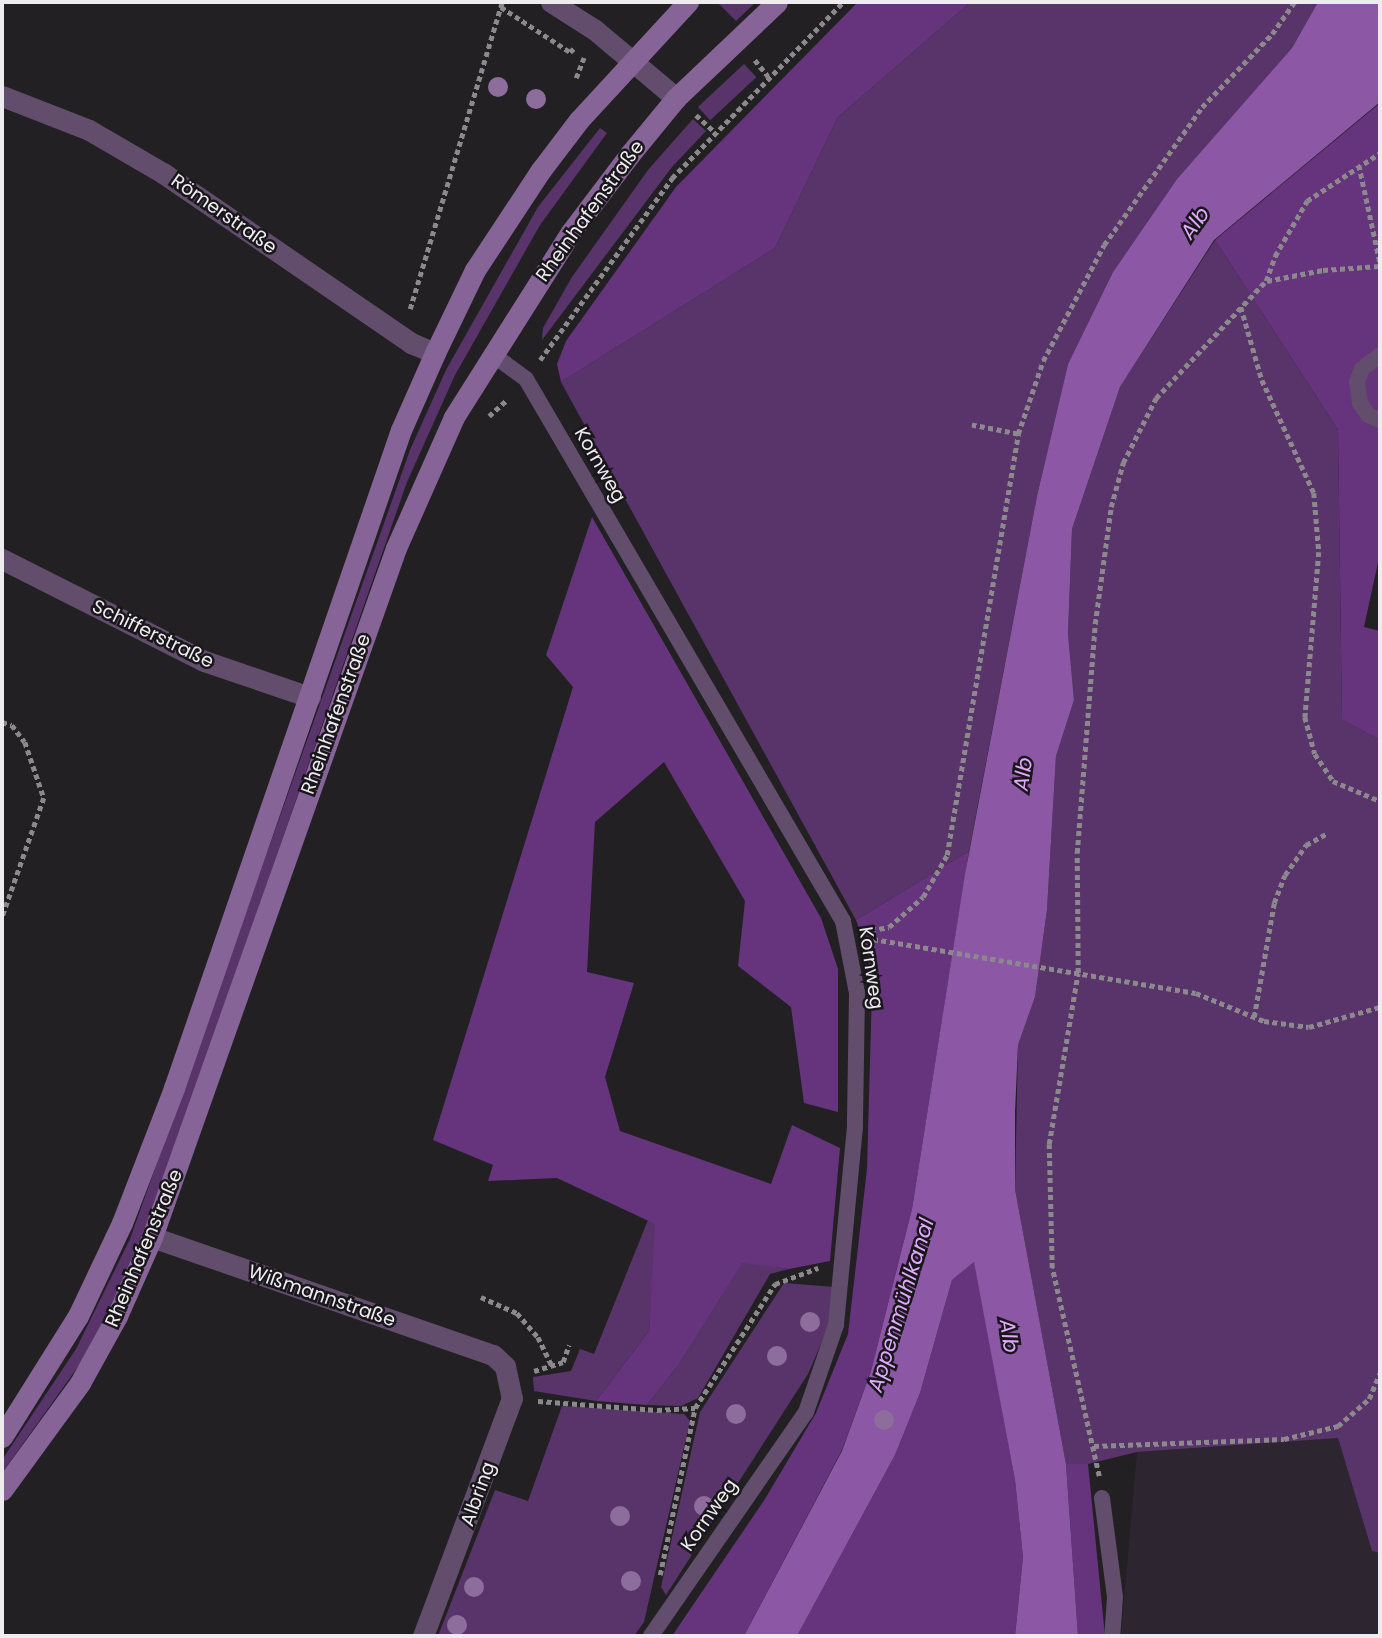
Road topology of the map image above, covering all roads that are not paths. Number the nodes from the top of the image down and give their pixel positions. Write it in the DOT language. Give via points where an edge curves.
graph roads {
  1 [pos="551,2"];
  2 [pos="688,2"];
  3 [pos="778,2"];
  4 [pos="633,61"];
  5 [pos="2,96"];
  6 [pos="676,98"];
  7 [pos="435,353"];
  8 [pos="492,354"];
  9 [pos="1380,355"];
  10 [pos="1380,419"];
  11 [pos="2,559"];
  12 [pos="310,696"];
  13 [pos="152,1237"];
  14 [pos="512,1398"];
  15 [pos="2,1437"];
  16 [pos="2,1490"];
  17 [pos="1102,1498"];
  18 [pos="423,1636"];
  19 [pos="652,1636"];
  20 [pos="1112,1636"];
  1 -- 4 [label="street"];
  2 -- 4 [label="main road, Rheinhafenstraße"];
  3 -- 6 [label="main road, Rheinhafenstraße"];
  4 -- 6 [label="street"];
  4 -- 7 [label="main road, Rheinhafenstraße" via="541,170 475,270"];
  5 -- 7 [label="street, Römerstraße" via="67,119 163,173 402,337"];
  6 -- 8 [label="main road, Rheinhafenstraße" via="570,232"];
  7 -- 12 [label="main road, Rheinhafenstraße" via="401,430"];
  8 -- 13 [label="main road, Rheinhafenstraße" via="454,417 396,548"];
  8 -- 19 [label="lane, Kornweg" via="526,379 849,934 857,993 855,1127 836,1325 806,1412"];
  9 -- 10 [label="lane" via="1362,369 1357,382 1360,403 1368,415"];
  11 -- 12 [label="street, Schifferstraße" via="192,656"];
  12 -- 15 [label="main road, Rheinhafenstraße" via="122,1223 78,1316"];
  13 -- 14 [label="street, Wißmannstraße" via="493,1355 505,1366"];
  13 -- 16 [label="main road, Rheinhafenstraße" via="117,1316 80,1383"];
  14 -- 18 [label="street, Albring"];
  17 -- 20 [label="lane" via="1115,1597"];
}
